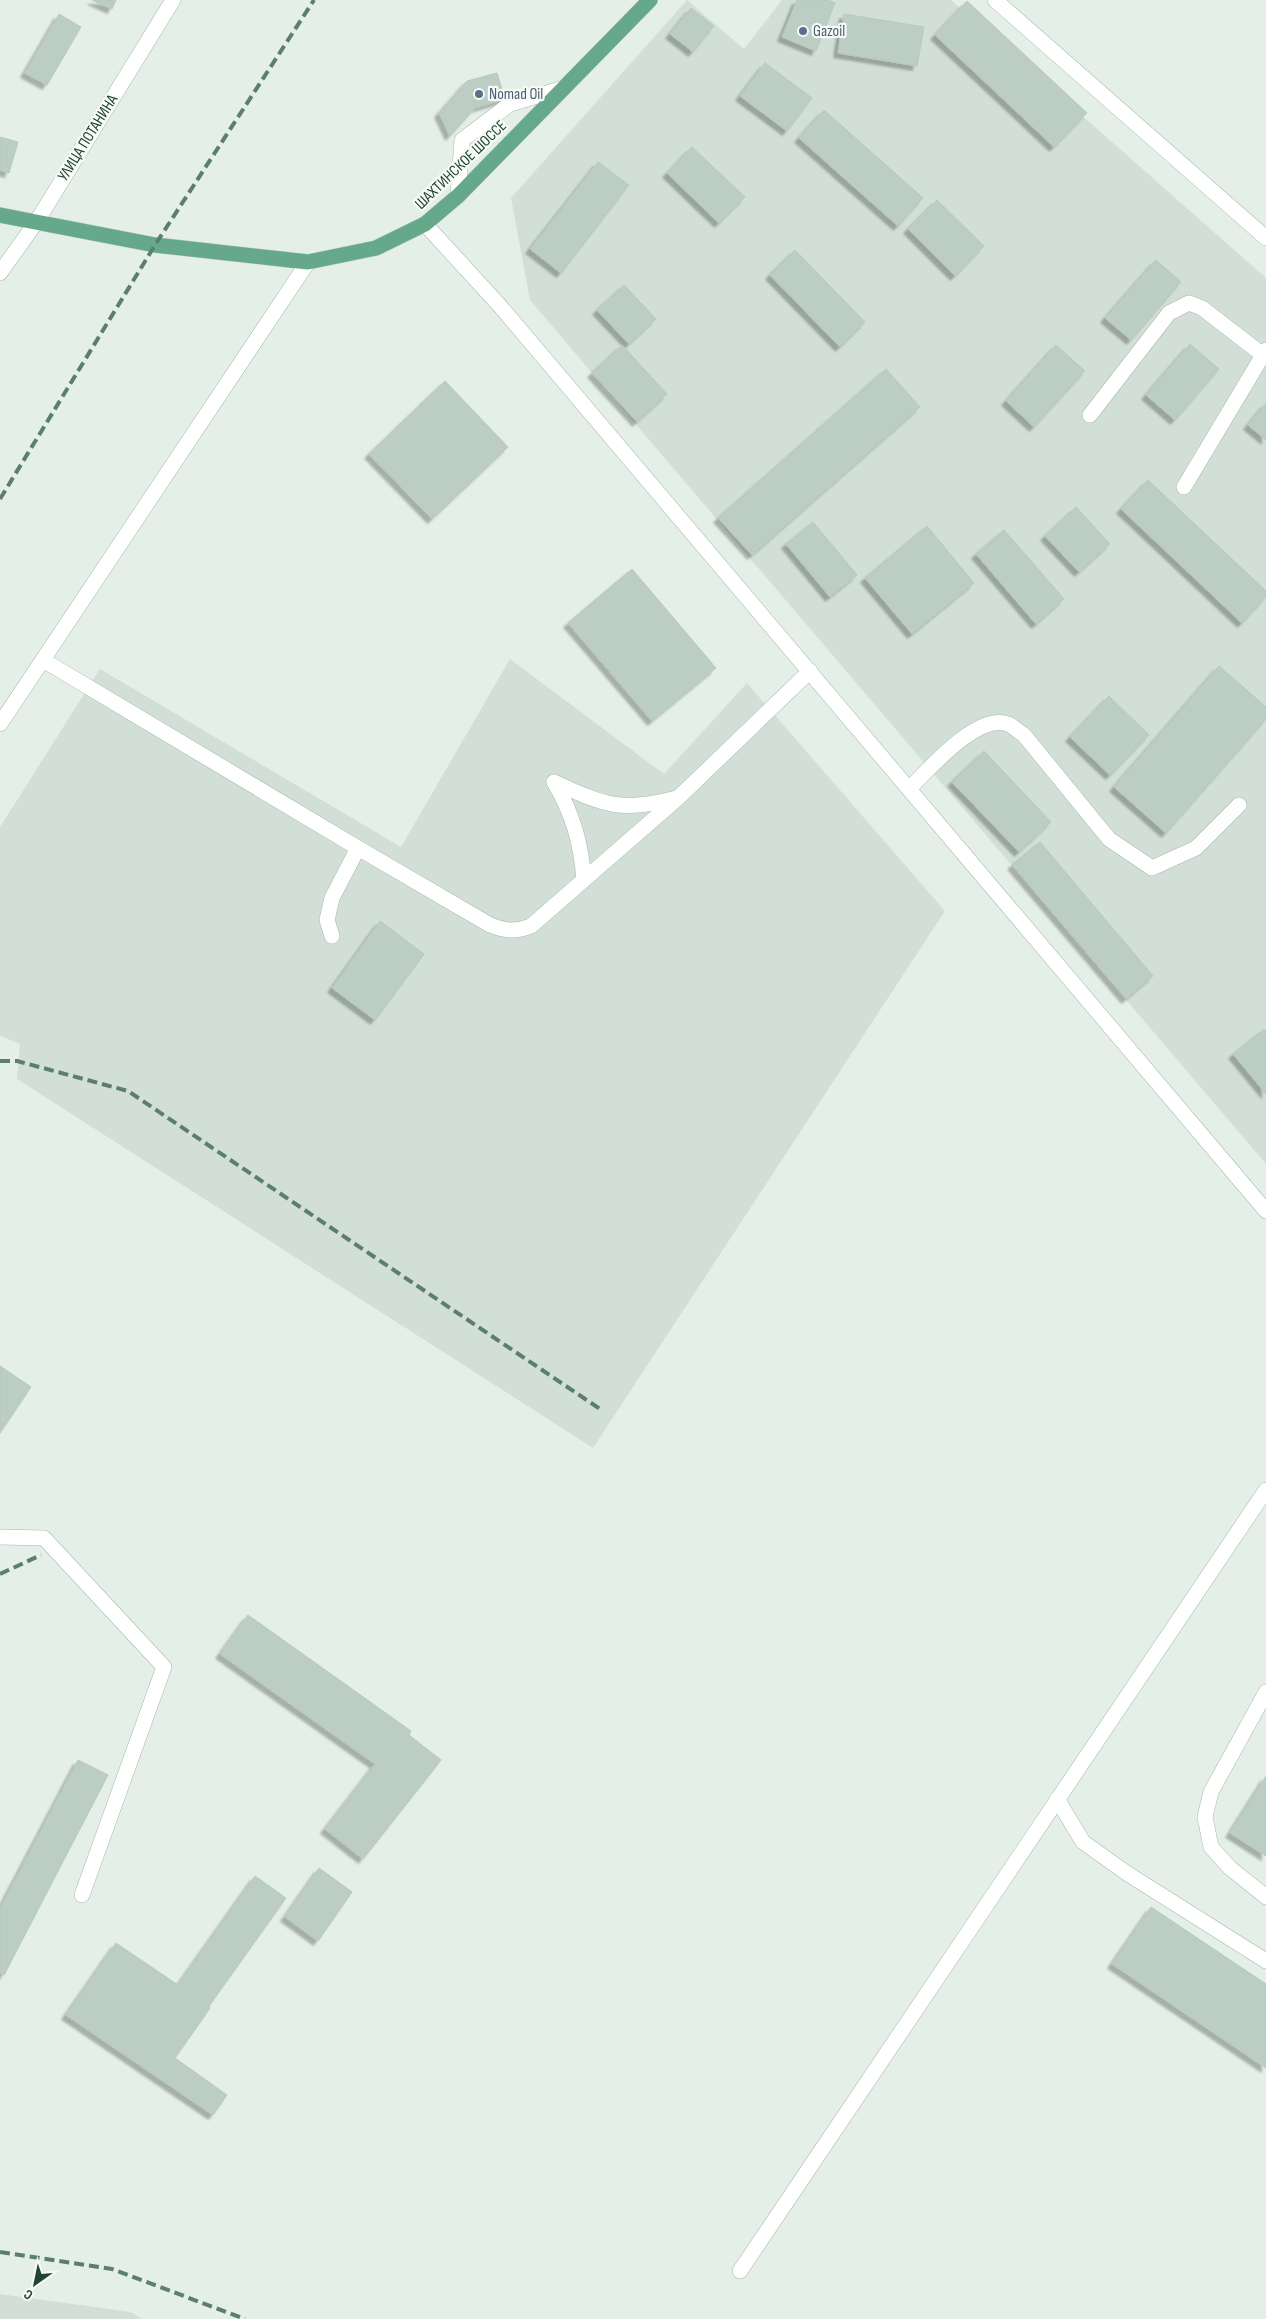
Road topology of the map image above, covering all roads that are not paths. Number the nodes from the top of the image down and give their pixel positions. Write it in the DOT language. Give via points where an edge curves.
graph roads {
  1 [pos="173,0"];
  2 [pos="650,0"];
  3 [pos="995,0"];
  4 [pos="564,88"];
  5 [pos="458,196"];
  6 [pos="0,215"];
  7 [pos="37,221"];
  8 [pos="425,224"];
  9 [pos="1266,238"];
  10 [pos="308,262"];
  11 [pos="0,273"];
  12 [pos="1265,352"];
  13 [pos="1090,415"];
  14 [pos="1184,487"];
  15 [pos="43,660"];
  16 [pos="810,671"];
  17 [pos="0,724"];
  18 [pos="909,789"];
  19 [pos="679,797"];
  20 [pos="1239,805"];
  21 [pos="358,848"];
  22 [pos="584,880"];
  23 [pos="332,936"];
  24 [pos="1266,1211"];
  25 [pos="1266,1490"];
  26 [pos="0,1537"];
  27 [pos="1266,1692"];
  28 [pos="1057,1799"];
  29 [pos="82,1895"];
  30 [pos="1266,1897"];
  31 [pos="1266,1961"];
  32 [pos="740,2271"];
  1 -- 7 [label="street, УЛИЦА ПОТАНИНА"];
  2 -- 4 [label="main road, ШАХТИНСКОЕ ШОССЕ"];
  3 -- 9 [label="street"];
  4 -- 5 [label="main road, ШАХТИНСКОЕ ШОССЕ"];
  4 -- 5 [label="street" via="510,104 462,140"];
  5 -- 8 [label="main road, ШАХТИНСКОЕ ШОССЕ"];
  6 -- 7 [label="main road, ШАХТИНСКОЕ ШОССЕ"];
  7 -- 10 [label="main road, ШАХТИНСКОЕ ШОССЕ" via="155,245"];
  7 -- 11 [label="street, УЛИЦА ПОТАНИНА"];
  8 -- 10 [label="main road, ШАХТИНСКОЕ ШОССЕ" via="376,248"];
  8 -- 16 [label="street" via="500,306"];
  10 -- 15 [label="street"];
  12 -- 13 [label="street" via="1202,308 1189,303 1169,313"];
  12 -- 14 [label="street"];
  15 -- 17 [label="street"];
  15 -- 21 [label="street"];
  16 -- 18 [label="street"];
  16 -- 19 [label="street"];
  18 -- 20 [label="street" via="963,738 987,723 1007,724 1024,735 1109,839 1152,868 1196,848"];
  18 -- 24 [label="street"];
  19 -- 22 [label="street"];
  19 -- 22 [label="street" via="644,806 618,806 592,799 554,782 575,824 582,849"];
  21 -- 22 [label="street" via="490,925 507,931 520,931 531,926"];
  21 -- 23 [label="street" via="332,898 327,920"];
  25 -- 28 [label="street"];
  26 -- 29 [label="street" via="44,1538 164,1667"];
  27 -- 30 [label="street" via="1212,1792 1205,1817 1211,1847 1230,1868"];
  28 -- 31 [label="street" via="1083,1842"];
  28 -- 32 [label="street"];
}
